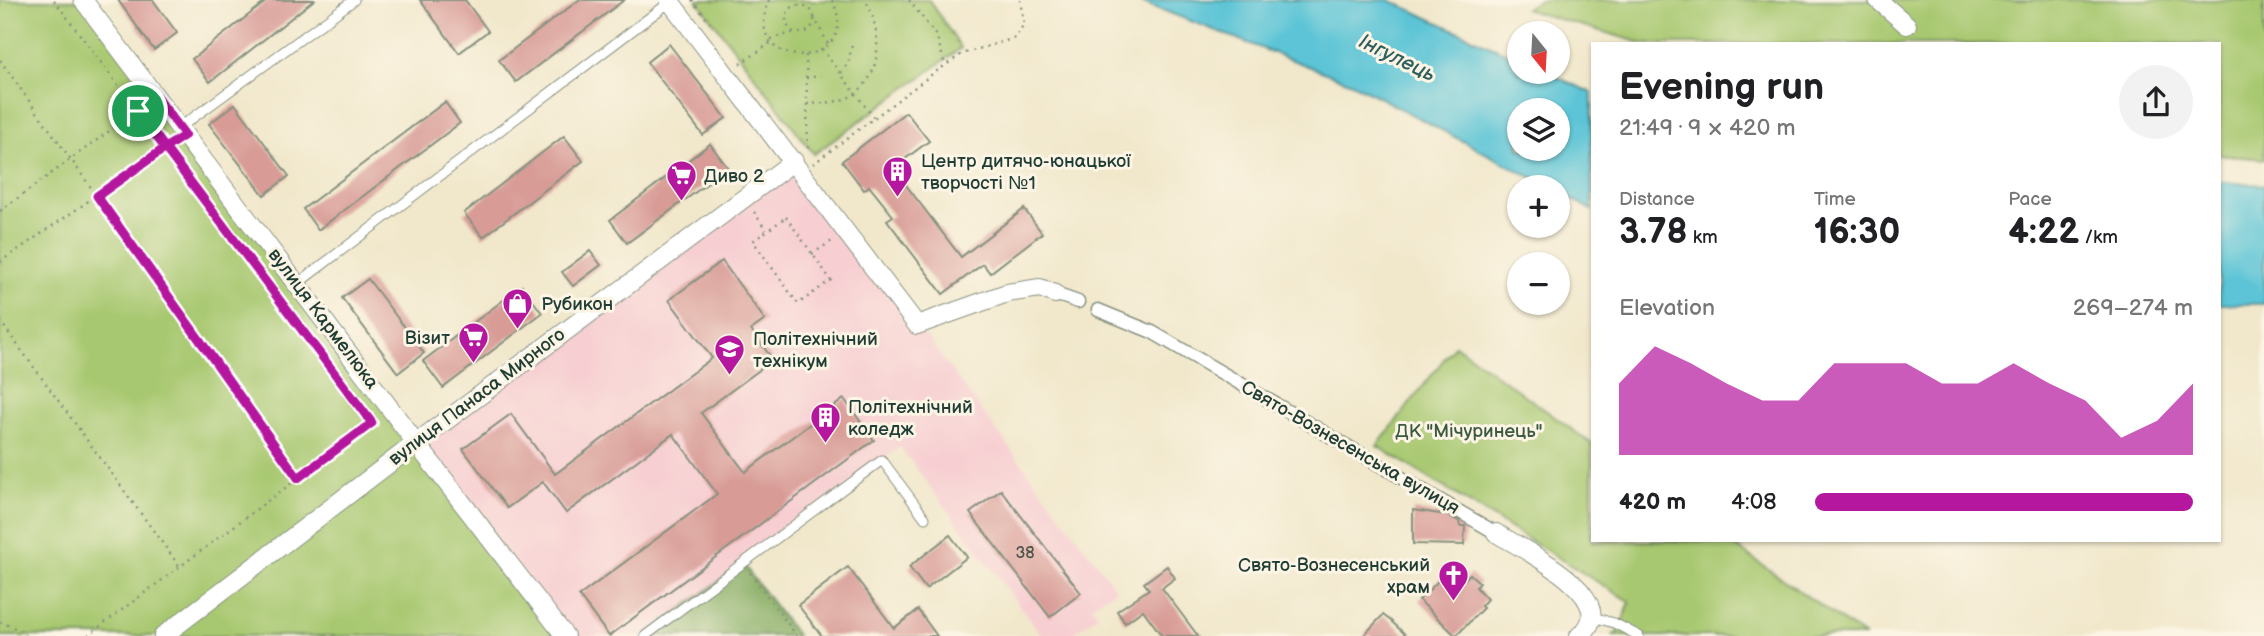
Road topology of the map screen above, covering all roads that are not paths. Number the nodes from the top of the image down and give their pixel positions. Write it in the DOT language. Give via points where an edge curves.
graph roads {
  1 [pos="83,0"];
  2 [pos="354,0"];
  3 [pos="1878,0"];
  4 [pos="669,1"];
  5 [pos="1907,25"];
  6 [pos="182,131"];
  7 [pos="801,163"];
  8 [pos="297,284"];
  9 [pos="1055,294"];
  10 [pos="1077,302"];
  11 [pos="1098,310"];
  12 [pos="416,443"];
  13 [pos="925,518"];
  14 [pos="1496,533"];
  15 [pos="1592,610"];
  16 [pos="163,636"];
  17 [pos="565,636"];
  18 [pos="645,636"];
  19 [pos="1579,636"];
  20 [pos="1639,636"];
  1 -- 6 [label="street, вулиця Кармелюка"];
  2 -- 6 [label="lane"];
  3 -- 5 [label="street"];
  4 -- 7 [label="street"];
  4 -- 8 [label="lane"];
  6 -- 8 [label="street, вулиця Кармелюка"];
  7 -- 9 [label="street" via="917,325 1007,293 1040,288"];
  7 -- 12 [label="street, вулиця Панаса Мирного" via="744,198"];
  8 -- 12 [label="street, вулиця Кармелюка"];
  9 -- 10 [label="street"];
  11 -- 14 [label="street, Свято-Вознесенська вулиця" via="1152,332"];
  12 -- 16 [label="street, вулиця Панаса Мирного"];
  12 -- 17 [label="street, вулиця Кармелюка"];
  13 -- 18 [label="lane" via="882,460"];
  14 -- 15 [label="street, Свято-Вознесенська вулиця" via="1584,592"];
  15 -- 19 [label="street" via="1588,629"];
  15 -- 20 [label="lane"];
}
